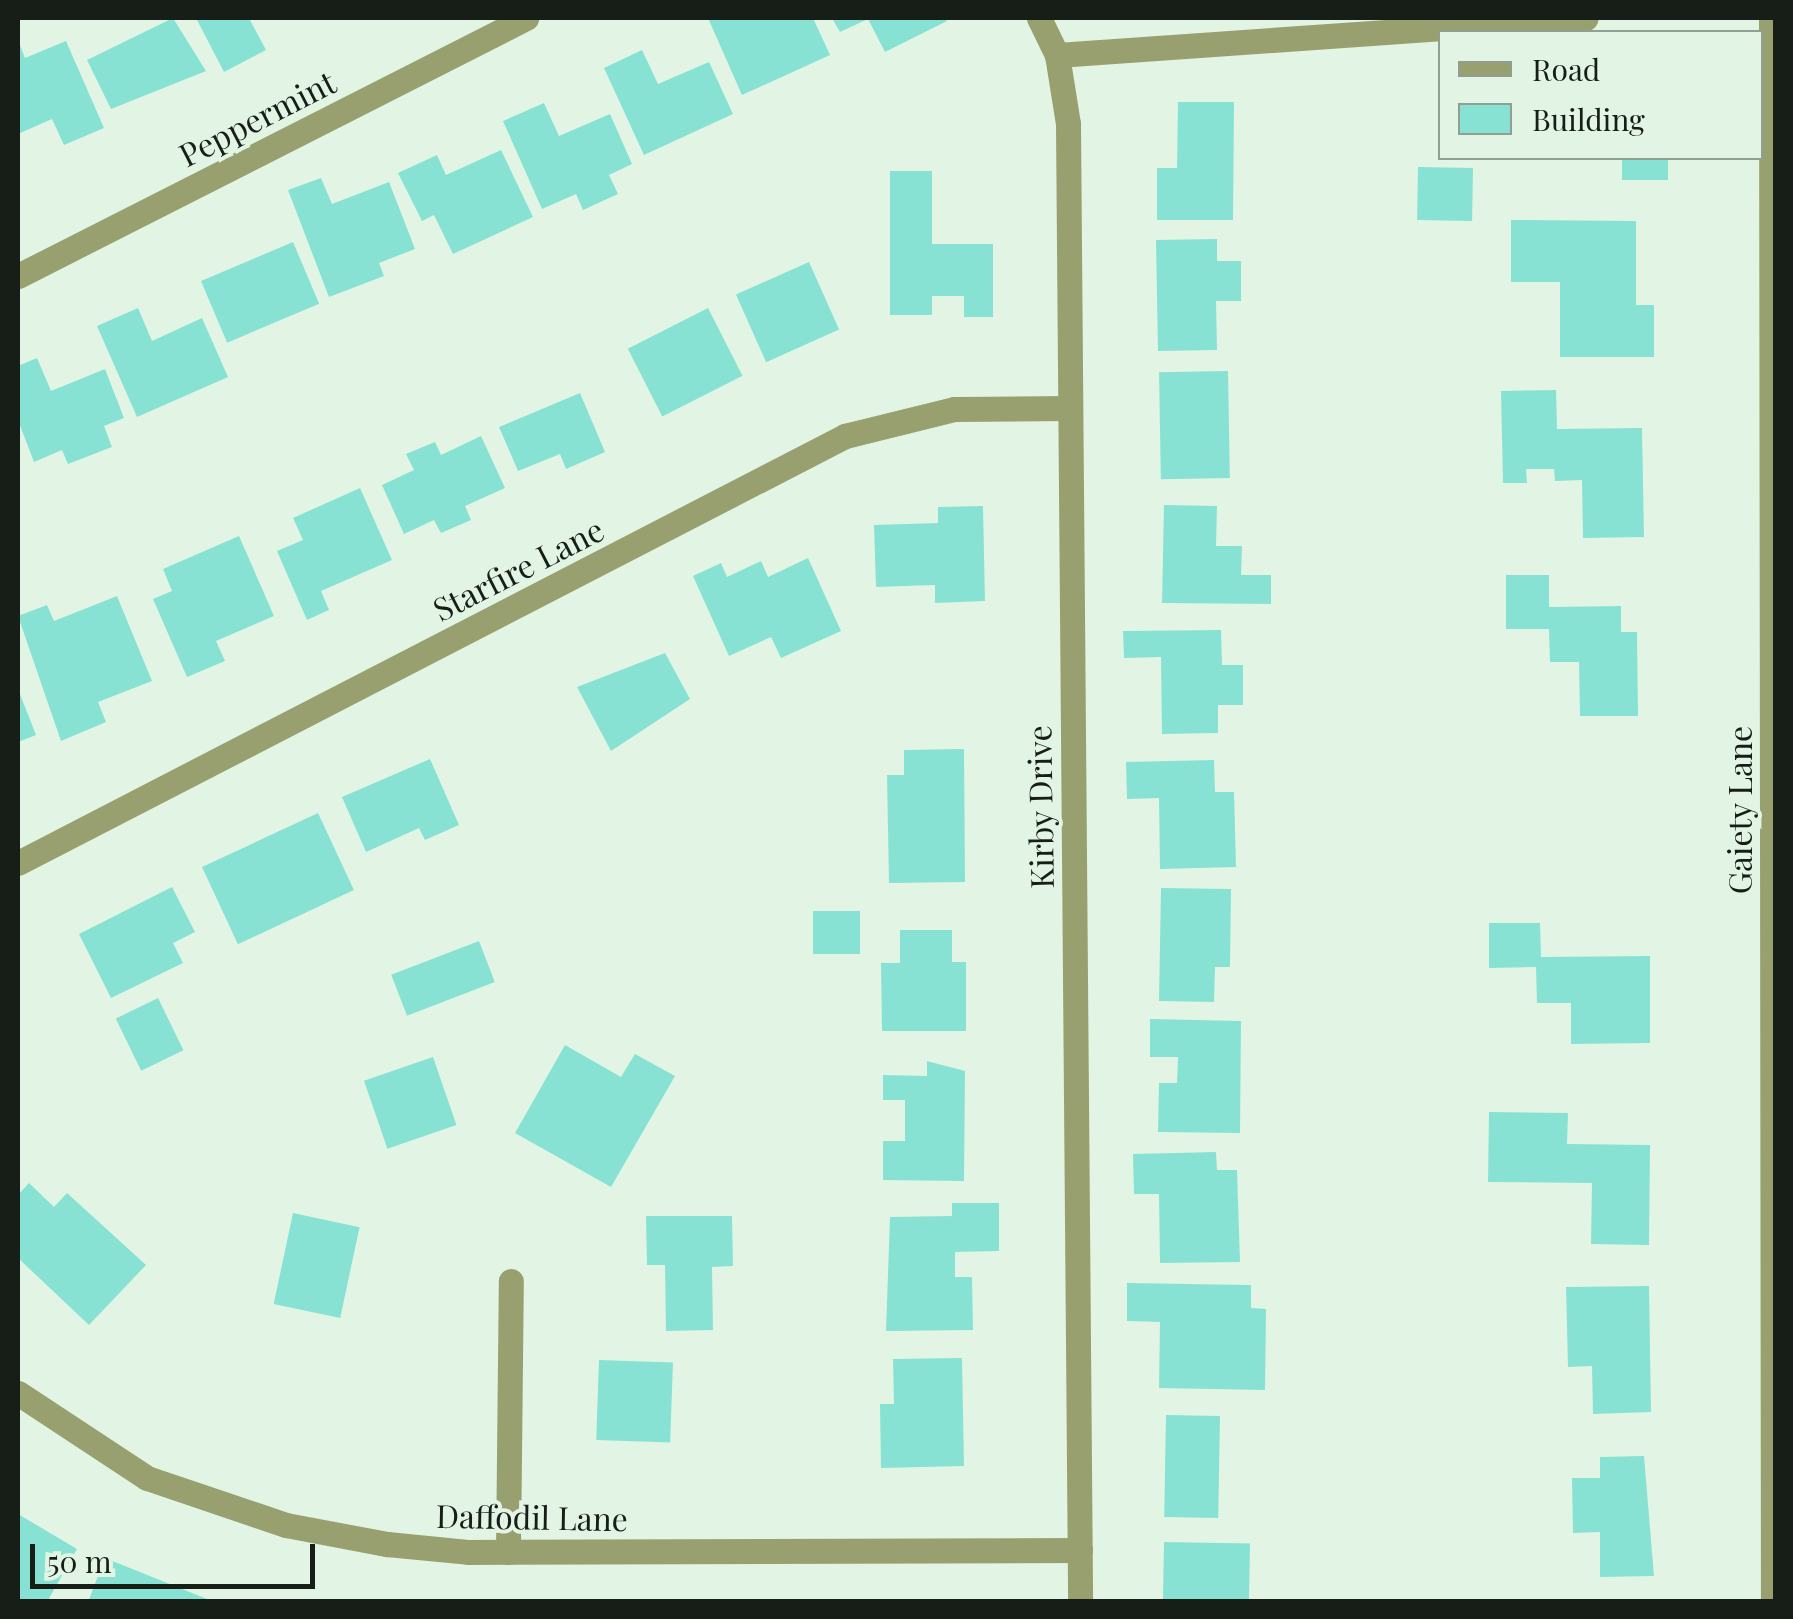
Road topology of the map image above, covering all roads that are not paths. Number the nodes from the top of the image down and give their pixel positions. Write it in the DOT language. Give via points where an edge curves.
graph roads {
  1 [pos="526,18"];
  2 [pos="1039,18"];
  3 [pos="1586,18"];
  4 [pos="1771,18"];
  5 [pos="1057,55"];
  6 [pos="18,276"];
  7 [pos="1069,408"];
  8 [pos="18,863"];
  9 [pos="512,1281"];
  10 [pos="18,1393"];
  11 [pos="1080,1550"];
  12 [pos="508,1552"];
  13 [pos="1080,1602"];
  14 [pos="1773,1602"];
  1 -- 6 [label="street, Peppermint"];
  2 -- 5 [label="street, Kirby Drive"];
  3 -- 5 [label="street"];
  4 -- 14 [label="street, Gaiety Lane"];
  5 -- 7 [label="street, Kirby Drive" via="1068,124"];
  7 -- 8 [label="street, Starfire Lane" via="954,409 845,436"];
  7 -- 11 [label="street, Kirby Drive"];
  9 -- 12 [label="street"];
  10 -- 12 [label="street, Daffodil Lane" via="147,1478 286,1525"];
  11 -- 12 [label="street, Daffodil Lane"];
  11 -- 13 [label="street, Kirby Drive"];
}
